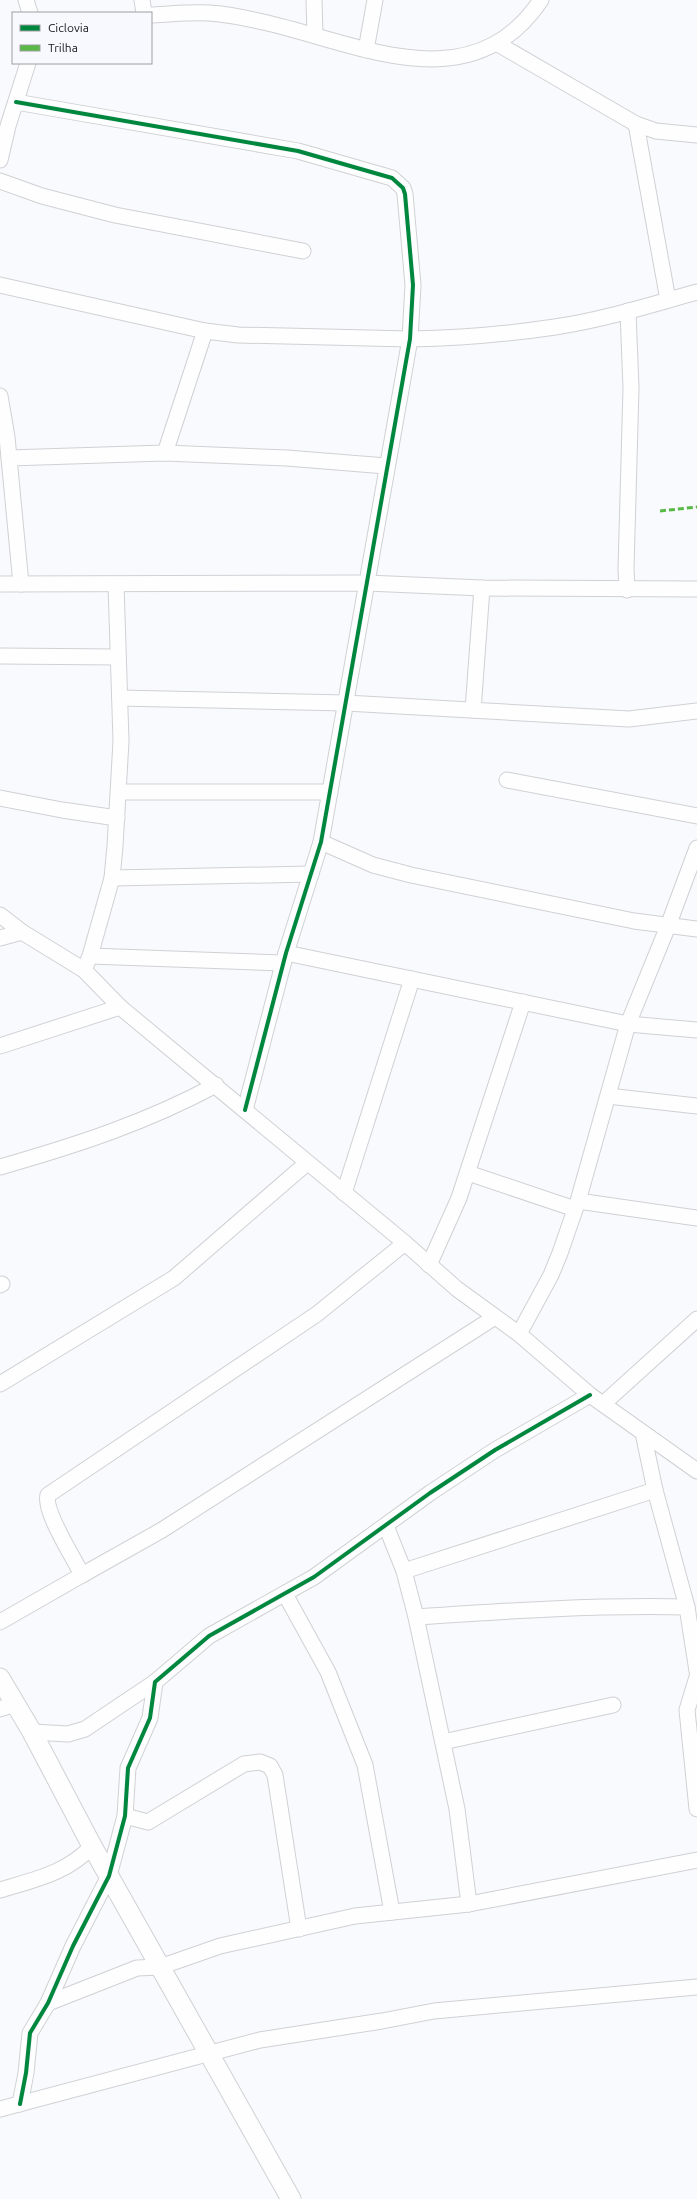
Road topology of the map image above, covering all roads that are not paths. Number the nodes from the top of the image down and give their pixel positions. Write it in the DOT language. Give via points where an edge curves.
graph roads {
  1 [pos="26,0"];
  2 [pos="142,0"];
  3 [pos="314,0"];
  4 [pos="375,0"];
  5 [pos="541,0"];
  6 [pos="208,7"];
  7 [pos="30,12"];
  8 [pos="144,12"];
  9 [pos="152,15"];
  10 [pos="314,35"];
  11 [pos="498,44"];
  12 [pos="366,50"];
  13 [pos="28,64"];
  14 [pos="16,102"];
  15 [pos="636,124"];
  16 [pos="697,135"];
  17 [pos="0,160"];
  18 [pos="0,181"];
  19 [pos="303,251"];
  20 [pos="0,285"];
  21 [pos="697,292"];
  22 [pos="668,300"];
  23 [pos="628,311"];
  24 [pos="205,331"];
  25 [pos="410,339"];
  26 [pos="0,397"];
  27 [pos="165,452"];
  28 [pos="9,458"];
  29 [pos="386,466"];
  30 [pos="6,476"];
  31 [pos="366,583"];
  32 [pos="0,584"];
  33 [pos="21,584"];
  34 [pos="116,584"];
  35 [pos="482,588"];
  36 [pos="697,589"];
  37 [pos="627,590"];
  38 [pos="0,656"];
  39 [pos="118,657"];
  40 [pos="120,698"];
  41 [pos="346,703"];
  42 [pos="473,710"];
  43 [pos="697,711"];
  44 [pos="507,780"];
  45 [pos="120,792"];
  46 [pos="330,792"];
  47 [pos="0,798"];
  48 [pos="697,816"];
  49 [pos="117,818"];
  50 [pos="321,842"];
  51 [pos="697,848"];
  52 [pos="311,874"];
  53 [pos="112,878"];
  54 [pos="0,915"];
  55 [pos="668,926"];
  56 [pos="697,929"];
  57 [pos="22,932"];
  58 [pos="0,938"];
  59 [pos="90,956"];
  60 [pos="285,958"];
  61 [pos="84,970"];
  62 [pos="412,979"];
  63 [pos="523,1002"];
  64 [pos="120,1007"];
  65 [pos="628,1024"];
  66 [pos="697,1030"];
  67 [pos="0,1046"];
  68 [pos="216,1085"];
  69 [pos="608,1096"];
  70 [pos="697,1106"];
  71 [pos="245,1110"];
  72 [pos="307,1163"];
  73 [pos="0,1167"];
  74 [pos="468,1173"];
  75 [pos="344,1193"];
  76 [pos="576,1205"];
  77 [pos="697,1218"];
  78 [pos="405,1243"];
  79 [pos="429,1264"];
  80 [pos="495,1317"];
  81 [pos="697,1319"];
  82 [pos="519,1334"];
  83 [pos="0,1384"];
  84 [pos="590,1395"];
  85 [pos="603,1404"];
  86 [pos="643,1433"];
  87 [pos="694,1465"];
  88 [pos="655,1490"];
  89 [pos="386,1526"];
  90 [pos="404,1571"];
  91 [pos="82,1575"];
  92 [pos="285,1594"];
  93 [pos="686,1607"];
  94 [pos="416,1617"];
  95 [pos="0,1622"];
  96 [pos="697,1671"];
  97 [pos="697,1677"];
  98 [pos="0,1678"];
  99 [pos="155,1682"];
  100 [pos="613,1705"];
  101 [pos="8,1706"];
  102 [pos="32,1732"];
  103 [pos="443,1742"];
  104 [pos="697,1809"];
  105 [pos="125,1816"];
  106 [pos="92,1846"];
  107 [pos="697,1860"];
  108 [pos="109,1876"];
  109 [pos="0,1890"];
  110 [pos="469,1904"];
  111 [pos="392,1912"];
  112 [pos="299,1929"];
  113 [pos="160,1967"];
  114 [pos="697,1987"];
  115 [pos="48,2004"];
  116 [pos="209,2054"];
  117 [pos="20,2104"];
  118 [pos="0,2109"];
  119 [pos="291,2199"];
  1 -- 7 [label="street"];
  2 -- 8 [label="street"];
  3 -- 10 [label="street"];
  4 -- 12 [label="street"];
  5 -- 11 [label="street" via="532,14"];
  6 -- 9 [label="street"];
  6 -- 10 [label="street"];
  10 -- 12 [label="street"];
  11 -- 12 [label="street" via="475,54 418,59 391,57"];
  11 -- 15 [label="street"];
  13 -- 14 [label="street"];
  14 -- 17 [label="street"];
  14 -- 25 [label="street" via="298,151 392,178 403,188 406,204 413,285"];
  15 -- 16 [label="street" via="656,131"];
  15 -- 22 [label="street"];
  18 -- 19 [label="street" via="42,196 115,215"];
  20 -- 24 [label="street"];
  21 -- 22 [label="street"];
  22 -- 23 [label="street"];
  23 -- 25 [label="street" via="555,327"];
  23 -- 37 [label="street" via="631,395"];
  24 -- 25 [label="street" via="238,335"];
  24 -- 27 [label="street"];
  25 -- 29 [label="street"];
  26 -- 28 [label="street"];
  27 -- 28 [label="street"];
  27 -- 29 [label="street"];
  28 -- 30 [label="street"];
  29 -- 31 [label="street"];
  30 -- 33 [label="street"];
  31 -- 34 [label="street"];
  31 -- 35 [label="street"];
  31 -- 41 [label="street"];
  32 -- 33 [label="street"];
  33 -- 34 [label="street"];
  34 -- 39 [label="street"];
  35 -- 37 [label="street"];
  35 -- 42 [label="street"];
  36 -- 37 [label="street"];
  38 -- 39 [label="street"];
  39 -- 40 [label="street"];
  40 -- 41 [label="street"];
  40 -- 45 [label="street"];
  41 -- 42 [label="street"];
  41 -- 46 [label="street"];
  42 -- 43 [label="street" via="629,720"];
  44 -- 48 [label="street"];
  45 -- 46 [label="street"];
  45 -- 49 [label="street"];
  46 -- 50 [label="street"];
  47 -- 49 [label="street"];
  49 -- 53 [label="street"];
  50 -- 52 [label="street"];
  50 -- 55 [label="street" via="373,865 411,875 607,916"];
  51 -- 55 [label="street"];
  52 -- 53 [label="street"];
  52 -- 60 [label="street"];
  53 -- 59 [label="street"];
  54 -- 57 [label="street"];
  55 -- 56 [label="street"];
  55 -- 65 [label="street"];
  57 -- 58 [label="street"];
  57 -- 61 [label="street"];
  59 -- 60 [label="street"];
  59 -- 61 [label="street"];
  60 -- 62 [label="street"];
  60 -- 71 [label="street"];
  61 -- 64 [label="street"];
  62 -- 63 [label="street"];
  62 -- 75 [label="street"];
  63 -- 65 [label="street"];
  63 -- 74 [label="street"];
  64 -- 67 [label="street"];
  64 -- 68 [label="street"];
  65 -- 66 [label="street"];
  65 -- 69 [label="street"];
  68 -- 71 [label="street"];
  68 -- 73 [label="street" via="134,1124 72,1146"];
  69 -- 70 [label="street"];
  69 -- 76 [label="street"];
  71 -- 72 [label="street"];
  72 -- 75 [label="street"];
  72 -- 83 [label="street" via="174,1278"];
  74 -- 76 [label="street"];
  74 -- 79 [label="street" via="446,1230"];
  75 -- 78 [label="street"];
  76 -- 77 [label="street"];
  76 -- 82 [label="street" via="551,1275"];
  78 -- 79 [label="street"];
  78 -- 91 [label="street" via="317,1314 48,1495 46,1501 51,1514"];
  79 -- 80 [label="street"];
  80 -- 82 [label="street"];
  80 -- 91 [label="street" via="162,1530"];
  81 -- 85 [label="street"];
  82 -- 84 [label="street"];
  84 -- 85 [label="street"];
  84 -- 89 [label="street" via="495,1450"];
  85 -- 86 [label="street"];
  86 -- 87 [label="street"];
  86 -- 88 [label="street"];
  88 -- 90 [label="street"];
  88 -- 93 [label="street"];
  89 -- 90 [label="street"];
  89 -- 92 [label="street" via="314,1577"];
  90 -- 94 [label="street"];
  91 -- 95 [label="street"];
  92 -- 99 [label="street" via="209,1636"];
  92 -- 111 [label="street" via="328,1672 365,1764"];
  93 -- 94 [label="street" via="574,1608"];
  93 -- 96 [label="street"];
  94 -- 103 [label="street"];
  97 -- 104 [label="street" via="687,1710"];
  98 -- 101 [label="street"];
  99 -- 102 [label="street" via="85,1729 68,1734"];
  99 -- 105 [label="street" via="150,1718 128,1768"];
  100 -- 103 [label="street"];
  101 -- 102 [label="street"];
  102 -- 106 [label="street"];
  103 -- 110 [label="street" via="463,1850"];
  105 -- 108 [label="street"];
  105 -- 112 [label="street" via="148,1822 244,1764 260,1762 270,1766 275,1775"];
  106 -- 108 [label="street"];
  106 -- 109 [label="street" via="74,1864 32,1881"];
  107 -- 110 [label="street"];
  108 -- 113 [label="street"];
  108 -- 115 [label="street" via="73,1946"];
  110 -- 111 [label="street"];
  111 -- 112 [label="street" via="355,1916"];
  112 -- 113 [label="street" via="220,1946"];
  113 -- 115 [label="street" via="137,1968"];
  113 -- 116 [label="street"];
  114 -- 116 [label="street" via="434,2011 260,2040"];
  115 -- 117 [label="street" via="30,2033"];
  116 -- 117 [label="street"];
  116 -- 119 [label="street"];
  117 -- 118 [label="street"];
}
